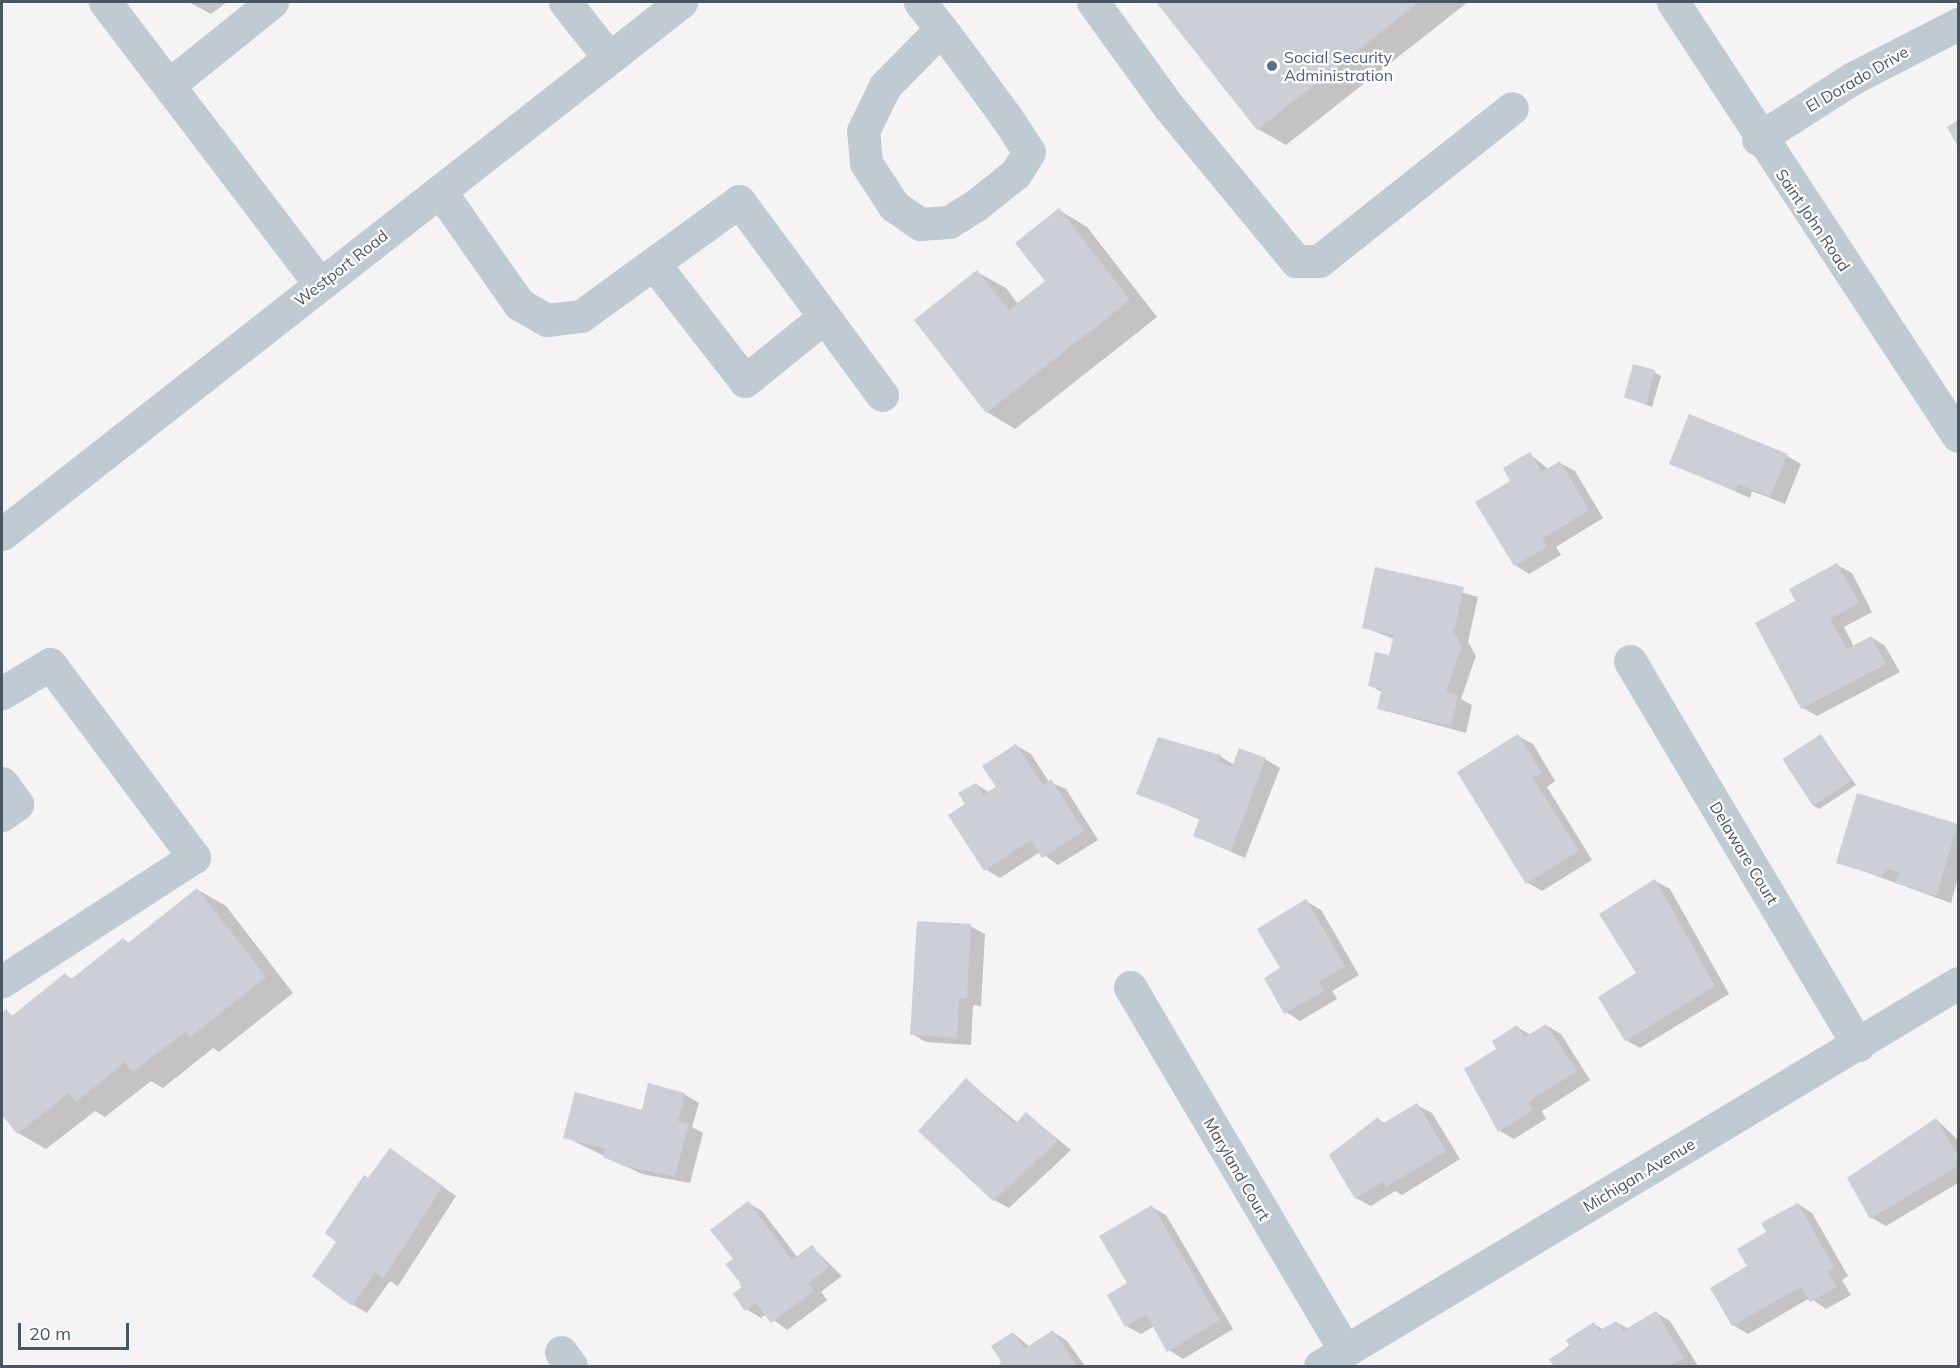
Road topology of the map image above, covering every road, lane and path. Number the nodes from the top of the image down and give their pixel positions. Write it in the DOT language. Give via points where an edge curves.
graph roads {
  1 [pos="105,2"];
  2 [pos="272,2"];
  3 [pos="565,2"];
  4 [pos="681,2"];
  5 [pos="920,2"];
  6 [pos="1093,2"];
  7 [pos="1673,2"];
  8 [pos="1959,24"];
  9 [pos="941,29"];
  10 [pos="609,58"];
  11 [pos="170,84"];
  12 [pos="1512,108"];
  13 [pos="1758,139"];
  14 [pos="440,190"];
  15 [pos="654,264"];
  16 [pos="320,284"];
  17 [pos="824,317"];
  18 [pos="882,395"];
  19 [pos="1959,436"];
  20 [pos="2,534"];
  21 [pos="1630,661"];
  22 [pos="2,693"];
  23 [pos="2,783"];
  24 [pos="2,815"];
  25 [pos="2,981"];
  26 [pos="1959,983"];
  27 [pos="1130,987"];
  28 [pos="1858,1045"];
  29 [pos="1333,1358"];
  1 -- 11 [label="street"];
  2 -- 11 [label="street"];
  3 -- 10 [label="street"];
  4 -- 10 [label="street, Westport Road"];
  5 -- 9 [label="street"];
  6 -- 12 [label="street" via="1169,107 1296,261 1319,261"];
  7 -- 13 [label="street, Saint John Road"];
  8 -- 13 [label="street, El Dorado Drive" via="1853,78"];
  9 -- 9 [label="street" via="1029,152 1015,174 976,205 950,222 920,224 894,206 866,163 863,131 885,86"];
  10 -- 14 [label="street, Westport Road"];
  11 -- 16 [label="street"];
  13 -- 19 [label="street, Saint John Road"];
  14 -- 15 [label="street" via="519,304 548,320 581,316"];
  14 -- 16 [label="street, Westport Road"];
  15 -- 17 [label="street" via="739,201"];
  15 -- 17 [label="street" via="745,381"];
  16 -- 20 [label="street, Westport Road"];
  17 -- 18 [label="street"];
  21 -- 28 [label="street, Delaware Court"];
  22 -- 25 [label="street" via="50,664 194,857"];
  23 -- 24 [label="street" via="17,804"];
  26 -- 28 [label="street, Michigan Avenue"];
  27 -- 29 [label="street, Maryland Court"];
  28 -- 29 [label="street, Michigan Avenue"];
}
